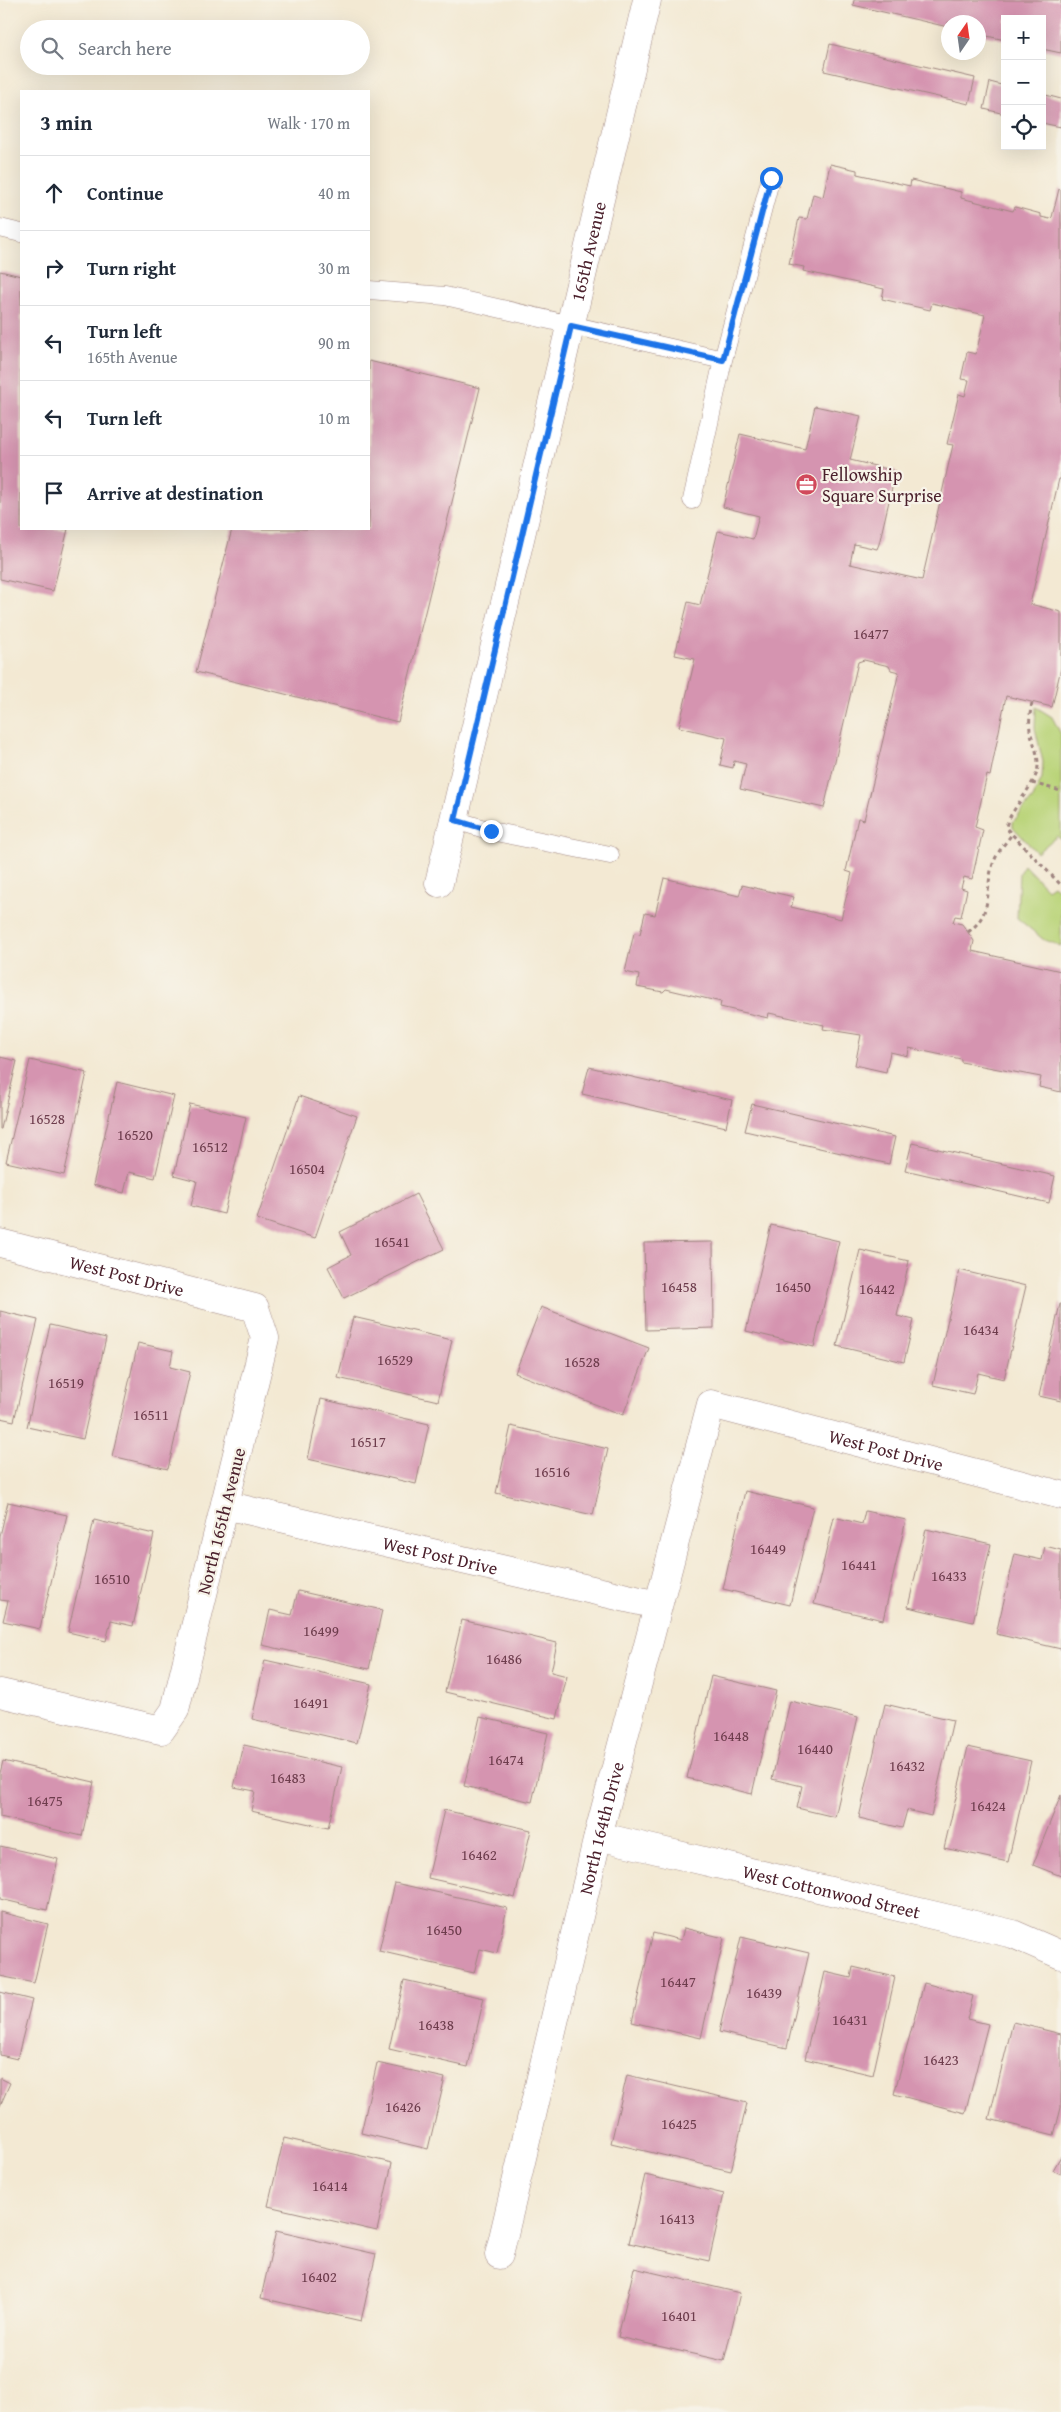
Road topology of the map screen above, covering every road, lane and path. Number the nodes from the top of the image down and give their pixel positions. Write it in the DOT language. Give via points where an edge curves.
graph roads {
  1 [pos="647,0"];
  2 [pos="771,178"];
  3 [pos="0,228"];
  4 [pos="20,233"];
  5 [pos="370,290"];
  6 [pos="571,326"];
  7 [pos="723,360"];
  8 [pos="692,500"];
  9 [pos="1032,703"];
  10 [pos="1032,783"];
  11 [pos="1061,792"];
  12 [pos="455,820"];
  13 [pos="1012,834"];
  14 [pos="610,855"];
  15 [pos="440,883"];
  16 [pos="1061,885"];
  17 [pos="968,932"];
  18 [pos="0,1243"];
  19 [pos="255,1308"];
  20 [pos="710,1404"];
  21 [pos="1061,1495"];
  22 [pos="225,1505"];
  23 [pos="657,1605"];
  24 [pos="0,1693"];
  25 [pos="598,1836"];
  26 [pos="1061,1955"];
  27 [pos="498,2255"];
  1 -- 6 [label="street, 165th Avenue"];
  2 -- 7 [label="lane"];
  3 -- 4 [label="lane"];
  5 -- 6 [label="lane" via="445,296"];
  6 -- 7 [label="lane"];
  6 -- 12 [label="street, 165th Avenue"];
  7 -- 8 [label="lane"];
  9 -- 10 [label="path" via="1030,728 1037,773"];
  10 -- 11 [label="path"];
  10 -- 13 [label="path" via="1006,822 1006,828"];
  12 -- 14 [label="lane" via="491,831"];
  12 -- 15 [label="street, 165th Avenue"];
  13 -- 16 [label="path"];
  13 -- 17 [label="path" via="996,857 989,877 984,915"];
  18 -- 19 [label="street, West Post Drive"];
  19 -- 22 [label="street, North 165th Avenue" via="265,1338"];
  20 -- 21 [label="street, West Post Drive"];
  20 -- 23 [label="street, North 164th Drive"];
  22 -- 23 [label="street, West Post Drive"];
  22 -- 24 [label="street, North 165th Avenue" via="175,1710 161,1730"];
  23 -- 25 [label="street, North 164th Drive"];
  25 -- 26 [label="street, West Cottonwood Street" via="1013,1934"];
  25 -- 27 [label="street, North 164th Drive"];
}
